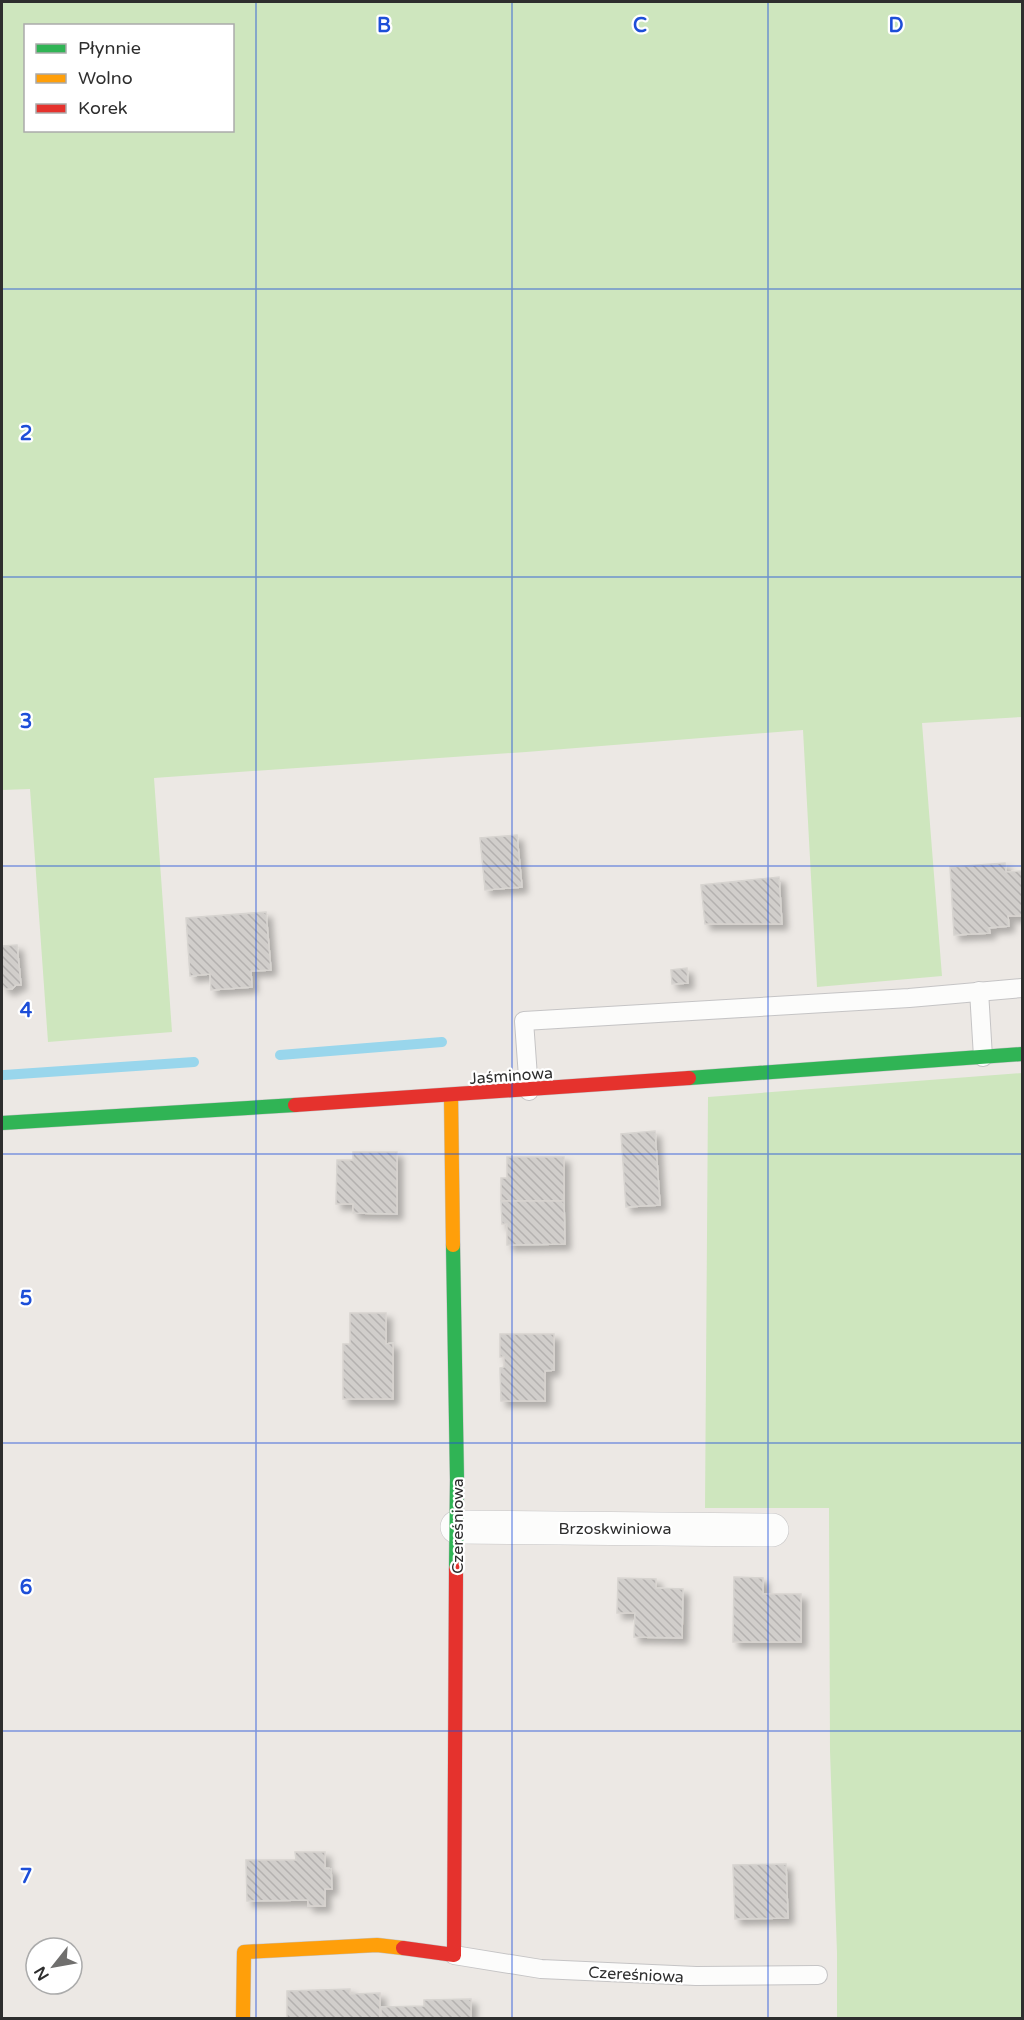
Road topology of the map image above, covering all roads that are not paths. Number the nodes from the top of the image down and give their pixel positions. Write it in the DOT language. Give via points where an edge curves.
graph roads {
  1 [pos="1023,988"];
  2 [pos="980,992"];
  3 [pos="1023,1054"];
  4 [pos="983,1057"];
  5 [pos="529,1090"];
  6 [pos="451,1096"];
  7 [pos="2,1123"];
  8 [pos="457,1527"];
  9 [pos="772,1530"];
  10 [pos="454,1955"];
  11 [pos="818,1975"];
  12 [pos="243,2019"];
  1 -- 2 [label="lane"];
  2 -- 4 [label="lane"];
  2 -- 5 [label="lane" via="524,1021"];
  3 -- 4 [label="street, Jaśminowa"];
  4 -- 5 [label="street, Jaśminowa"];
  5 -- 6 [label="street, Jaśminowa"];
  6 -- 7 [label="street, Jaśminowa"];
  6 -- 8 [label="street, Czereśniowa"];
  8 -- 9 [label="street, Brzoskwiniowa"];
  8 -- 10 [label="street, Czereśniowa"];
  10 -- 11 [label="lane, Czereśniowa" via="541,1970 696,1976"];
  10 -- 12 [label="street, Czereśniowa" via="377,1945 244,1952"];
}
